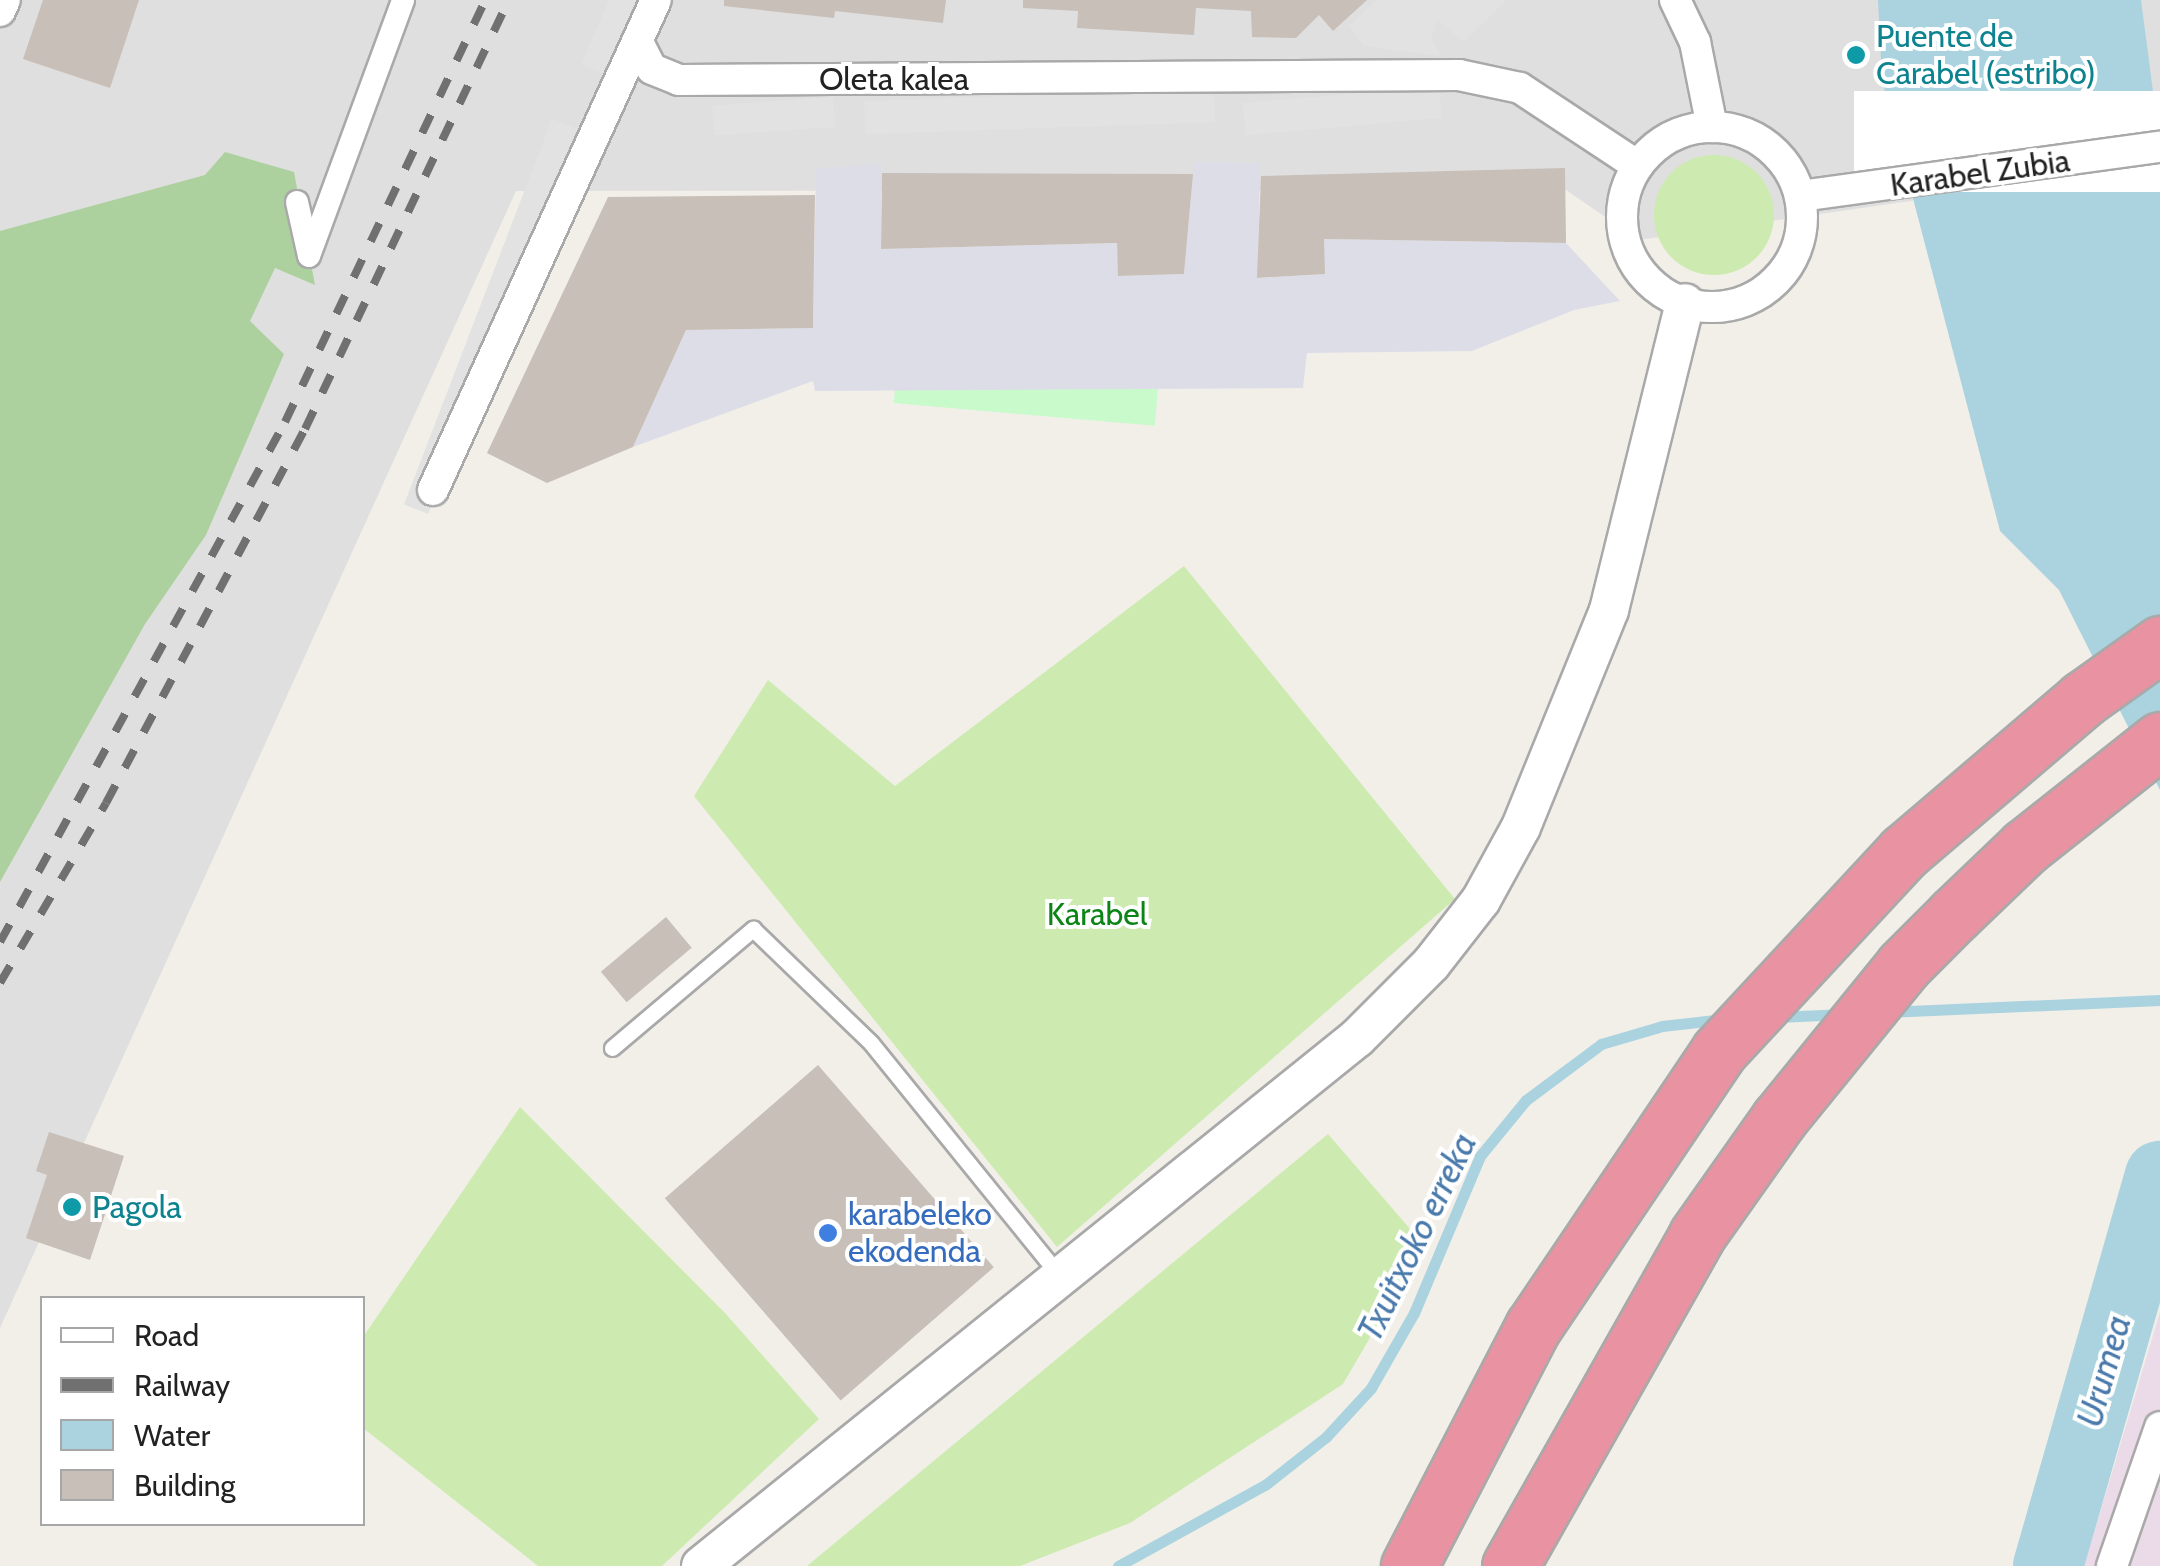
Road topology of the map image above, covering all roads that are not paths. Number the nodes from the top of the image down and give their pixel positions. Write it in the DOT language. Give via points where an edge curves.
graph roads {
  1 [pos="5,0"];
  2 [pos="403,0"];
  3 [pos="656,0"];
  4 [pos="1675,0"];
  5 [pos="0,11"];
  6 [pos="638,42"];
  7 [pos="1712,127"];
  8 [pos="2160,147"];
  9 [pos="1638,166"];
  10 [pos="1800,196"];
  11 [pos="297,202"];
  12 [pos="1684,303"];
  13 [pos="433,490"];
  14 [pos="2160,644"];
  15 [pos="2160,740"];
  16 [pos="612,1048"];
  17 [pos="1062,1278"];
  18 [pos="2160,1427"];
  19 [pos="701,1566"];
  20 [pos="1410,1566"];
  21 [pos="1510,1566"];
  22 [pos="2112,1566"];
  1 -- 5 [label="street"];
  2 -- 11 [label="street" via="309,256"];
  3 -- 6 [label="street"];
  4 -- 7 [label="street" via="1696,42"];
  6 -- 9 [label="street, Oleta kalea" via="652,69 679,80 1459,75 1520,88"];
  6 -- 13 [label="street"];
  7 -- 9 [label="street" via="1670,137"];
  7 -- 10 [label="street" via="1768,146"];
  8 -- 10 [label="street, Karabel Zubia"];
  9 -- 12 [label="street" via="1622,211 1631,258 1663,293"];
  10 -- 12 [label="street" via="1797,250 1764,292 1712,307"];
  12 -- 17 [label="street" via="1609,610 1521,828 1480,900 1432,964 1357,1038"];
  14 -- 20 [label="highway" via="2082,699 1904,852 1718,1051 1534,1327"];
  15 -- 21 [label="highway" via="2026,847 1929,940 1778,1120 1697,1235"];
  16 -- 17 [label="lane" via="753,929 872,1043"];
  17 -- 19 [label="street"];
  18 -- 22 [label="street"];
}
